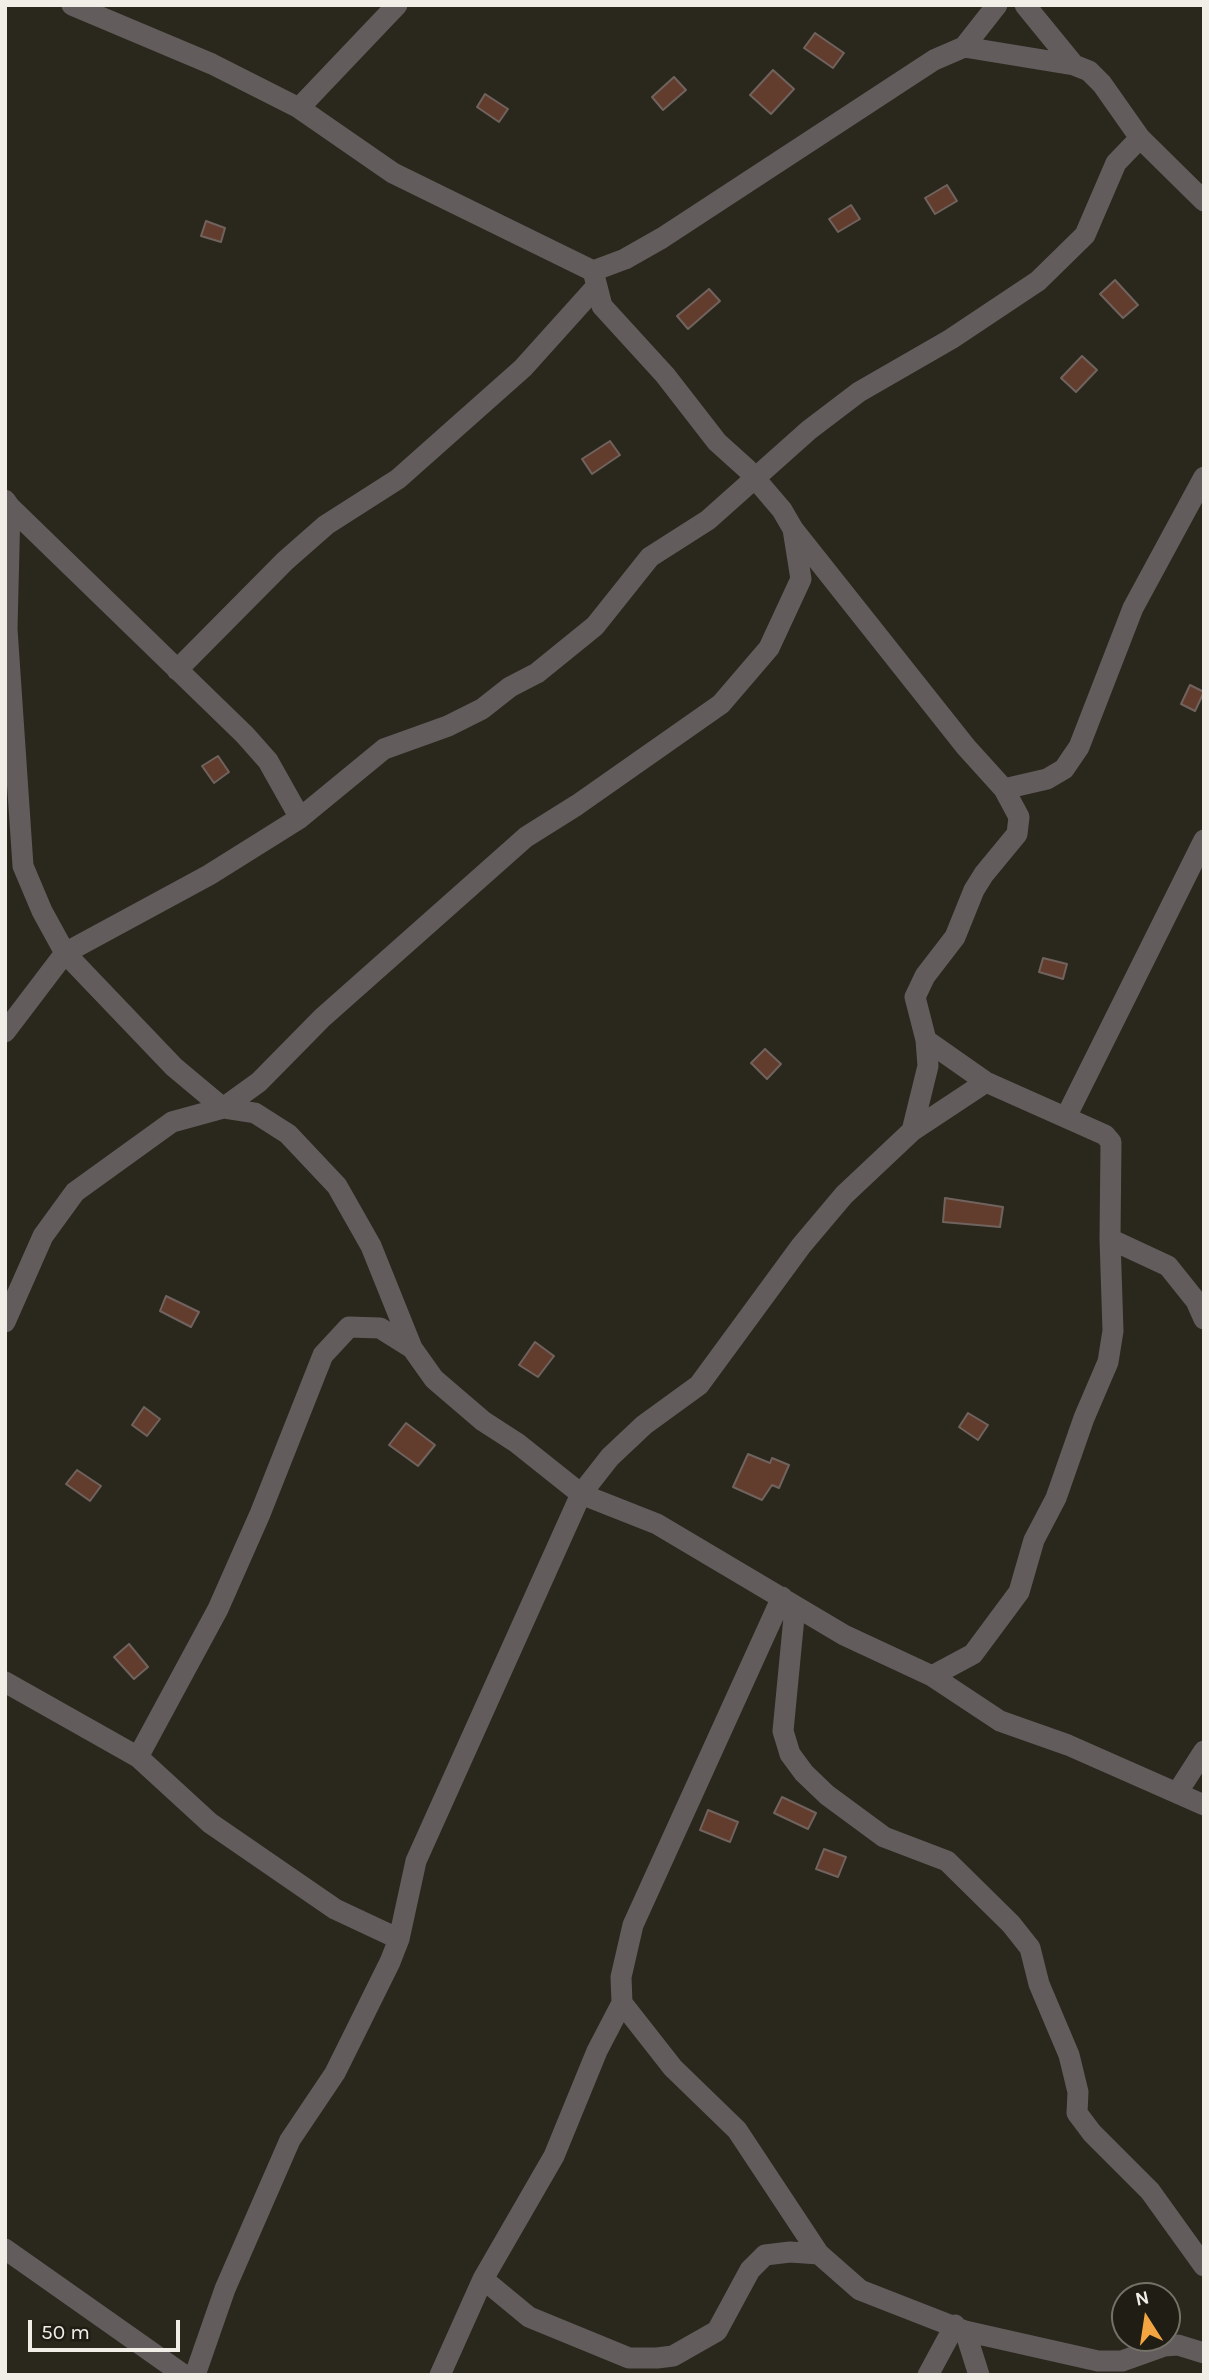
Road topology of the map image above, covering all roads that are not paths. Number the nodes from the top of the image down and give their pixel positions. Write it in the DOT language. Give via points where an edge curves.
graph roads {
  1 [pos="72,5"];
  2 [pos="397,5"];
  3 [pos="997,5"];
  4 [pos="1026,5"];
  5 [pos="964,47"];
  6 [pos="1074,65"];
  7 [pos="299,108"];
  8 [pos="1140,138"];
  9 [pos="1204,201"];
  10 [pos="594,280"];
  11 [pos="1204,477"];
  12 [pos="754,479"];
  13 [pos="8,504"];
  14 [pos="793,529"];
  15 [pos="177,670"];
  16 [pos="1004,789"];
  17 [pos="300,818"];
  18 [pos="1204,840"];
  19 [pos="14,869"];
  20 [pos="65,953"];
  21 [pos="5,1032"];
  22 [pos="926,1040"];
  23 [pos="986,1082"];
  24 [pos="223,1108"];
  25 [pos="1066,1117"];
  26 [pos="912,1131"];
  27 [pos="1110,1239"];
  28 [pos="1204,1319"];
  29 [pos="5,1322"];
  30 [pos="412,1348"];
  31 [pos="581,1494"];
  32 [pos="788,1602"];
  33 [pos="932,1676"];
  34 [pos="5,1682"];
  35 [pos="1204,1751"];
  36 [pos="138,1757"];
  37 [pos="1177,1793"];
  38 [pos="1204,1805"];
  39 [pos="400,1939"];
  40 [pos="622,2003"];
  41 [pos="5,2249"];
  42 [pos="819,2254"];
  43 [pos="1204,2266"];
  44 [pos="483,2279"];
  45 [pos="960,2328"];
  46 [pos="1204,2353"];
  47 [pos="184,2375"];
  48 [pos="195,2375"];
  49 [pos="440,2375"];
  50 [pos="928,2375"];
  51 [pos="979,2375"];
  1 -- 7 [label="street" via="212,64"];
  2 -- 7 [label="street"];
  3 -- 5 [label="street"];
  4 -- 6 [label="street"];
  5 -- 6 [label="street"];
  5 -- 10 [label="street" via="934,60"];
  6 -- 8 [label="street" via="1102,84"];
  7 -- 10 [label="street" via="393,173"];
  8 -- 9 [label="street"];
  8 -- 12 [label="street" via="1116,163 1085,234 1043,276 951,339 859,392"];
  10 -- 12 [label="street" via="601,306"];
  10 -- 15 [label="street" via="523,368 398,480 326,525"];
  11 -- 16 [label="street" via="1132,608 1079,747 1064,769 1048,779"];
  12 -- 14 [label="street"];
  12 -- 17 [label="street" via="708,520 650,557 596,626 547,666 482,709 384,749"];
  13 -- 15 [label="street"];
  13 -- 19 [label="street"];
  14 -- 16 [label="street"];
  14 -- 24 [label="street" via="801,579 792,603 769,648 721,704 577,806 526,836 342,1000 259,1082"];
  15 -- 17 [label="street" via="268,761"];
  16 -- 22 [label="street" via="1019,817 1017,834 974,890 956,937 925,976 915,998"];
  17 -- 20 [label="street" via="209,875"];
  18 -- 25 [label="street"];
  19 -- 20 [label="street"];
  20 -- 21 [label="street"];
  20 -- 24 [label="street" via="174,1067"];
  22 -- 23 [label="street"];
  22 -- 26 [label="street" via="928,1066"];
  23 -- 25 [label="street"];
  23 -- 26 [label="street"];
  24 -- 29 [label="street" via="172,1122 75,1192 43,1236"];
  24 -- 30 [label="street" via="255,1113 288,1134 337,1186 371,1246"];
  25 -- 27 [label="street" via="1111,1142"];
  26 -- 31 [label="street" via="827,1215 699,1385 627,1441"];
  27 -- 28 [label="street" via="1168,1266"];
  27 -- 33 [label="street" via="1113,1331 1108,1362 1056,1498 1034,1540 1019,1592 973,1654"];
  30 -- 31 [label="street" via="434,1379"];
  30 -- 36 [label="street" via="380,1328 349,1327 323,1355 218,1609"];
  31 -- 32 [label="street" via="657,1524"];
  31 -- 39 [label="street" via="416,1861"];
  32 -- 33 [label="street" via="844,1635"];
  32 -- 40 [label="street" via="633,1925 621,1977"];
  32 -- 43 [label="street" via="783,1731 790,1754 827,1795 884,1837 947,1861 1011,1924 1030,1948 1043,1996 1069,2055 1078,2092 1077,2113 1150,2191"];
  33 -- 37 [label="street" via="1000,1721"];
  34 -- 36 [label="street"];
  35 -- 37 [label="street"];
  36 -- 39 [label="street" via="209,1823 335,1909"];
  37 -- 38 [label="street"];
  39 -- 48 [label="street" via="335,2073 290,2140 225,2289"];
  40 -- 42 [label="street" via="673,2068 737,2130"];
  40 -- 44 [label="street" via="554,2156"];
  41 -- 47 [label="street"];
  42 -- 44 [label="street" via="765,2255 750,2270 717,2331 673,2356 657,2358 629,2358 529,2317"];
  42 -- 45 [label="street" via="860,2290"];
  44 -- 49 [label="street"];
  45 -- 46 [label="street" via="1098,2361 1122,2361 1164,2346"];
  45 -- 50 [label="street"];
  45 -- 51 [label="street"];
}
